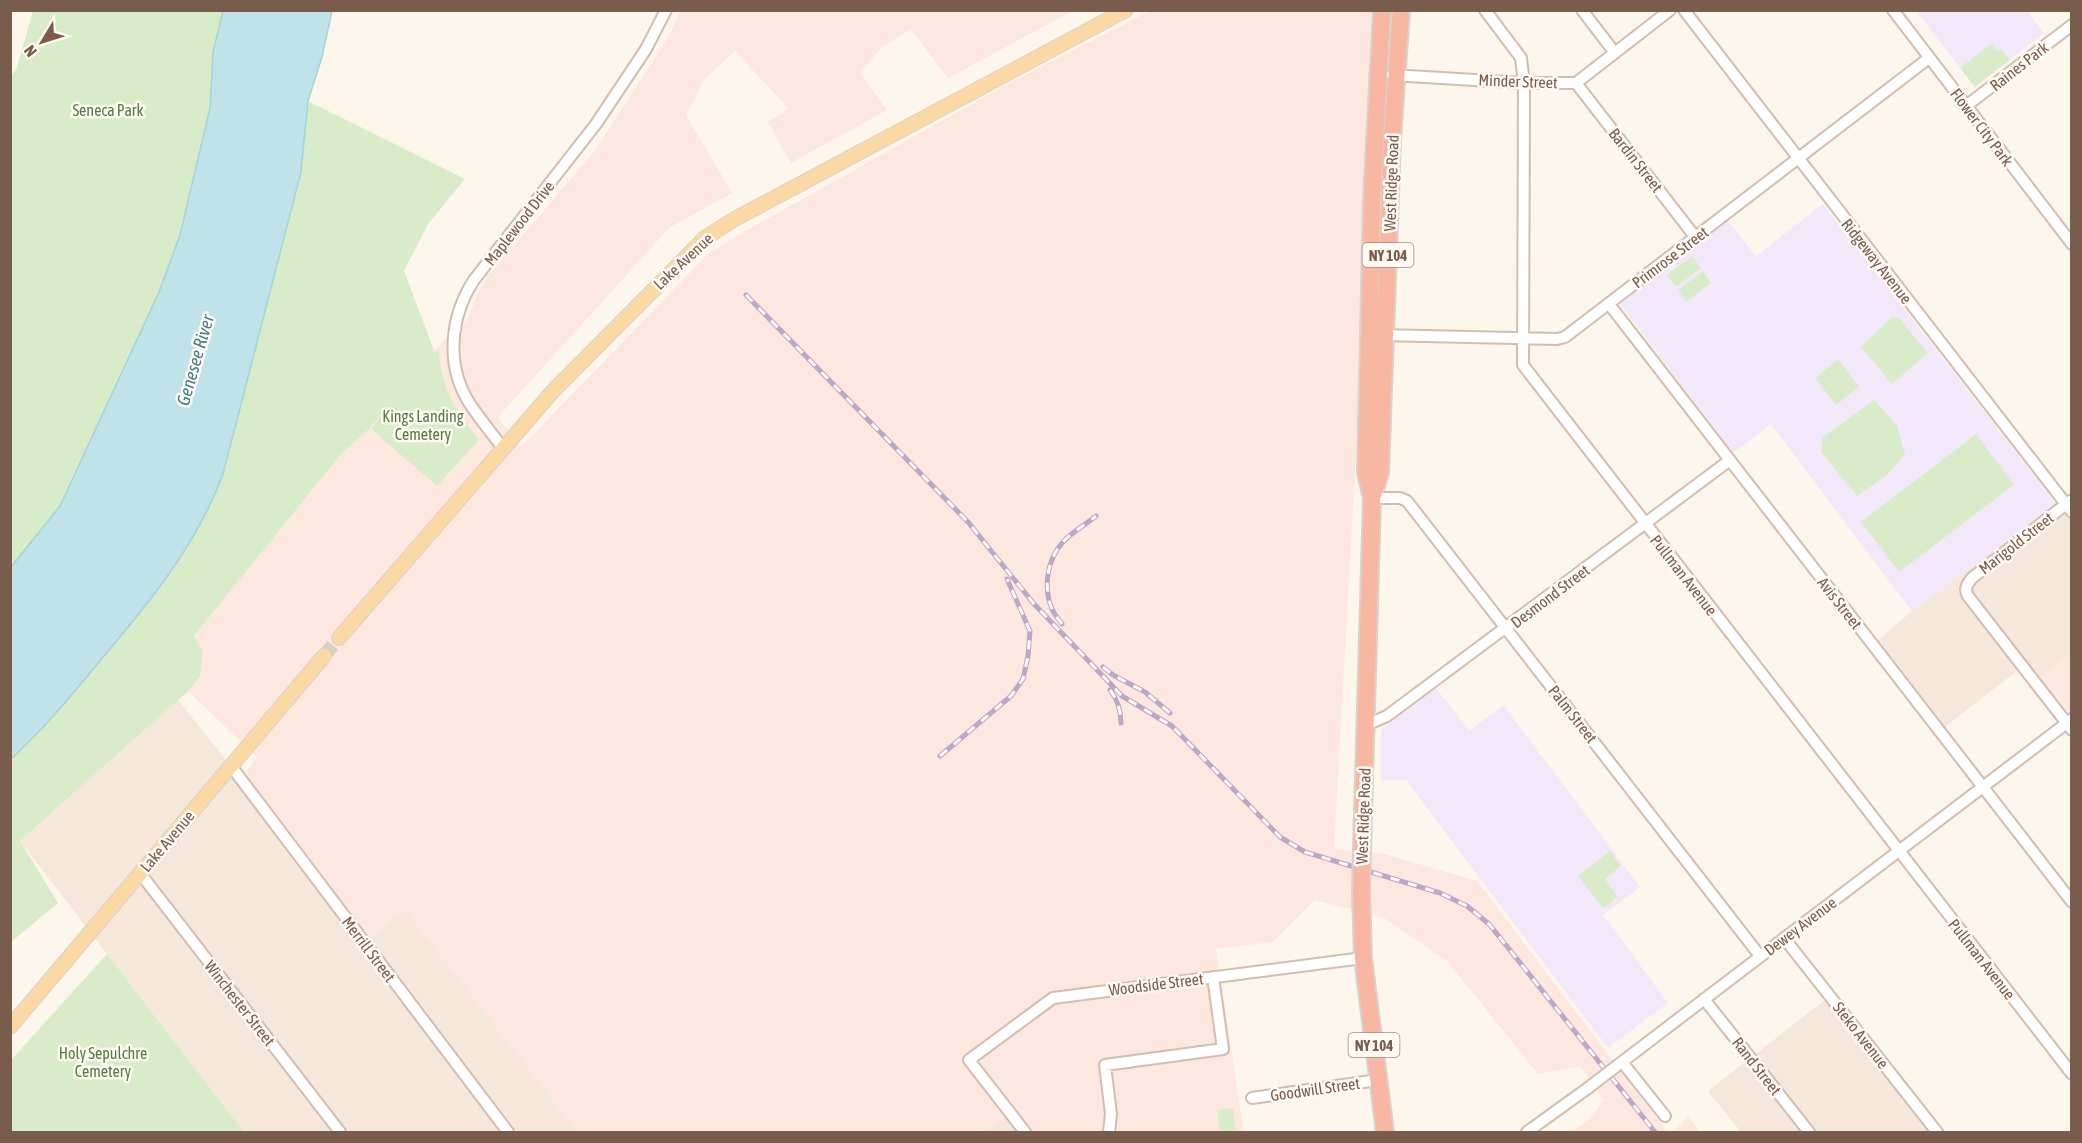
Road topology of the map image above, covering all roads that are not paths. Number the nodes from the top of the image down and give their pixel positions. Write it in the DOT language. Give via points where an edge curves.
graph roads {
  1 [pos="666,10"];
  2 [pos="1126,10"];
  3 [pos="1382,10"];
  4 [pos="1401,10"];
  5 [pos="1485,10"];
  6 [pos="1582,10"];
  7 [pos="1670,10"];
  8 [pos="1683,10"];
  9 [pos="1893,10"];
  10 [pos="2072,25"];
  11 [pos="1615,53"];
  12 [pos="1929,58"];
  13 [pos="1378,74"];
  14 [pos="1397,76"];
  15 [pos="1524,83"];
  16 [pos="1576,83"];
  17 [pos="1966,106"];
  18 [pos="1799,159"];
  19 [pos="1696,238"];
  20 [pos="2072,243"];
  21 [pos="1609,304"];
  22 [pos="1378,335"];
  23 [pos="1524,338"];
  24 [pos="504,448"];
  25 [pos="1730,460"];
  26 [pos="1372,498"];
  27 [pos="2070,506"];
  28 [pos="1645,524"];
  29 [pos="1507,628"];
  30 [pos="339,638"];
  31 [pos="324,657"];
  32 [pos="2070,724"];
  33 [pos="1366,725"];
  34 [pos="231,766"];
  35 [pos="1983,786"];
  36 [pos="1898,851"];
  37 [pos="140,873"];
  38 [pos="2072,902"];
  39 [pos="1784,938"];
  40 [pos="1760,956"];
  41 [pos="1363,958"];
  42 [pos="1213,977"];
  43 [pos="1704,999"];
  44 [pos="10,1027"];
  45 [pos="1620,1063"];
  46 [pos="2072,1074"];
  47 [pos="1378,1080"];
  48 [pos="1252,1098"];
  49 [pos="1665,1116"];
  50 [pos="340,1132"];
  51 [pos="508,1132"];
  52 [pos="1025,1132"];
  53 [pos="1109,1132"];
  54 [pos="1385,1132"];
  55 [pos="1527,1132"];
  56 [pos="1809,1132"];
  57 [pos="1937,1132"];
  1 -- 24 [label="street, Maplewood Drive" via="646,49 596,124 461,302 453,339 459,382 469,402"];
  2 -- 24 [label="main road, Lake Avenue" via="712,233 577,365"];
  3 -- 13 [label="highway, West Ridge Road / NY 104"];
  4 -- 14 [label="highway, West Ridge Road / NY 104"];
  5 -- 15 [label="street, Pullman Avenue" via="1521,58"];
  6 -- 11 [label="street"];
  7 -- 11 [label="street, Minder Street"];
  8 -- 18 [label="street, Ridgeway Avenue"];
  9 -- 12 [label="street, Flower City Park"];
  10 -- 17 [label="street, Raines Park"];
  11 -- 16 [label="street, Minder Street"];
  12 -- 17 [label="street, Flower City Park"];
  12 -- 18 [label="street, Primrose Street"];
  13 -- 14 [label="street, Minder Street"];
  13 -- 22 [label="highway, West Ridge Road / NY 104" via="1372,200"];
  14 -- 15 [label="street, Minder Street"];
  14 -- 22 [label="highway, West Ridge Road / NY 104"];
  15 -- 16 [label="street, Minder Street"];
  15 -- 23 [label="street, Pullman Avenue"];
  16 -- 19 [label="street, Bardin Street"];
  17 -- 20 [label="street, Flower City Park"];
  18 -- 19 [label="street, Primrose Street"];
  18 -- 27 [label="street, Ridgeway Avenue"];
  19 -- 21 [label="street, Primrose Street"];
  21 -- 23 [label="street, Primrose Street" via="1565,337"];
  21 -- 25 [label="street, Avis Street"];
  22 -- 23 [label="street, Primrose Street"];
  22 -- 26 [label="highway, West Ridge Road / NY 104" via="1366,473"];
  23 -- 28 [label="street, Pullman Avenue" via="1523,365"];
  24 -- 30 [label="main road, Lake Avenue"];
  25 -- 28 [label="street, Desmond Street"];
  25 -- 35 [label="street, Avis Street"];
  26 -- 29 [label="street, Palm Street" via="1407,501"];
  26 -- 33 [label="highway, West Ridge Road / NY 104"];
  27 -- 32 [label="street, Marigold Street" via="1972,578 1966,590"];
  28 -- 29 [label="street, Desmond Street"];
  28 -- 36 [label="street, Pullman Avenue"];
  29 -- 33 [label="street, Desmond Street" via="1387,716"];
  29 -- 40 [label="street, Palm Street"];
  31 -- 34 [label="main road, Lake Avenue"];
  32 -- 35 [label="street, Dewey Avenue"];
  33 -- 41 [label="highway, West Ridge Road / NY 104, bridge"];
  34 -- 37 [label="main road, Lake Avenue"];
  34 -- 51 [label="street, Merrill Street"];
  35 -- 36 [label="street, Dewey Avenue"];
  35 -- 38 [label="street, Avis Street"];
  36 -- 39 [label="street, Dewey Avenue"];
  36 -- 46 [label="street, Pullman Avenue"];
  37 -- 44 [label="main road, Lake Avenue"];
  37 -- 50 [label="street, Winchester Street"];
  39 -- 40 [label="street, Dewey Avenue"];
  39 -- 57 [label="street, Steko Avenue"];
  40 -- 43 [label="street, Dewey Avenue"];
  41 -- 42 [label="street, Woodside Street"];
  41 -- 47 [label="highway, West Ridge Road / NY 104"];
  42 -- 52 [label="street, Woodside Street" via="1053,998 969,1060"];
  42 -- 53 [label="street" via="1223,1049 1105,1065 1112,1114"];
  43 -- 45 [label="street, Dewey Avenue"];
  43 -- 56 [label="street, Rand Street"];
  45 -- 49 [label="street"];
  45 -- 55 [label="street, Dewey Avenue, bridge"];
  47 -- 48 [label="street, Goodwill Street"];
  47 -- 54 [label="highway, West Ridge Road / NY 104"];
}
